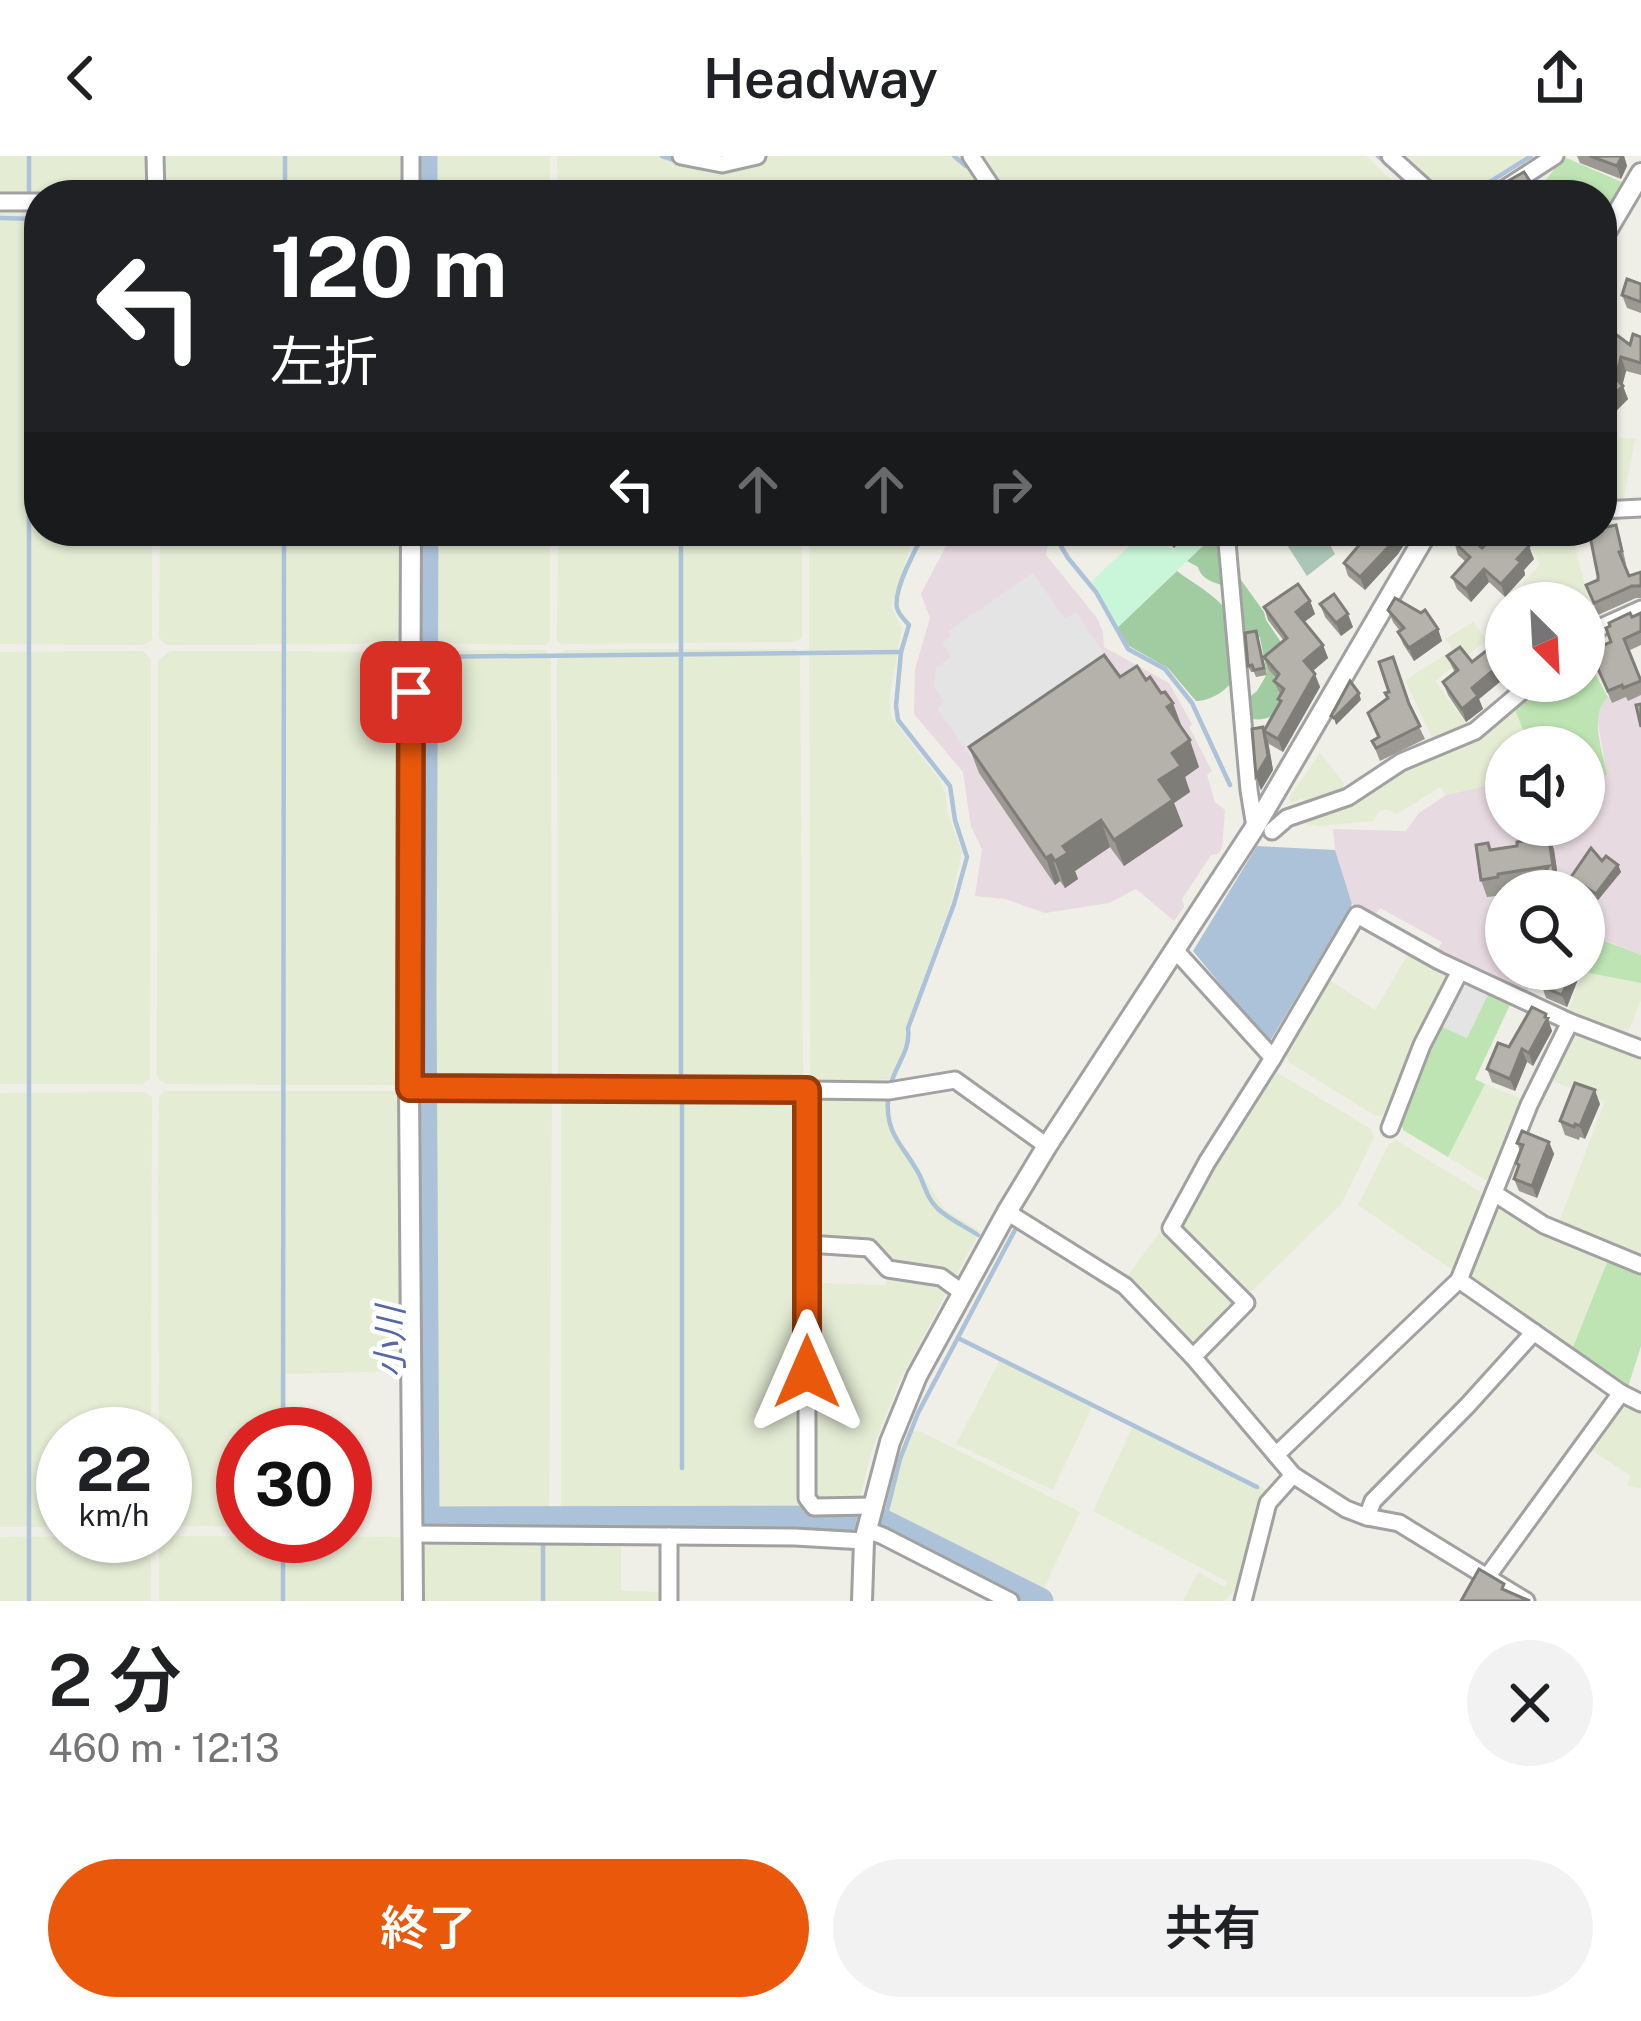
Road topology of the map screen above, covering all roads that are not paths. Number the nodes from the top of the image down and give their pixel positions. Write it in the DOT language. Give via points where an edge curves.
graph roads {
  1 [pos="681,156"];
  2 [pos="757,156"];
  3 [pos="1390,156"];
  4 [pos="1555,156"];
  5 [pos="1641,173"];
  6 [pos="1416,180"];
  7 [pos="1518,180"];
  8 [pos="1617,214"];
  9 [pos="411,546"];
  10 [pos="1227,546"];
  11 [pos="1420,546"];
  12 [pos="1641,609"];
  13 [pos="1605,625"];
  14 [pos="1509,702"];
  15 [pos="1263,829"];
  16 [pos="1176,951"];
  17 [pos="1460,971"];
  18 [pos="1570,1022"];
  19 [pos="1641,1049"];
  20 [pos="1274,1058"];
  21 [pos="410,1088"];
  22 [pos="807,1090"];
  23 [pos="1390,1128"];
  24 [pos="1047,1146"];
  25 [pos="1494,1193"];
  26 [pos="1007,1212"];
  27 [pos="808,1244"];
  28 [pos="1641,1265"];
  29 [pos="1459,1280"];
  30 [pos="963,1292"];
  31 [pos="1534,1332"];
  32 [pos="1193,1357"];
  33 [pos="1621,1393"];
  34 [pos="1641,1402"];
  35 [pos="1276,1455"];
  36 [pos="1293,1475"];
  37 [pos="1366,1517"];
  38 [pos="868,1523"];
  39 [pos="412,1534"];
  40 [pos="669,1537"];
  41 [pos="1487,1577"];
  42 [pos="1245,1594"];
  43 [pos="412,1601"];
  44 [pos="669,1601"];
  45 [pos="862,1601"];
  46 [pos="1010,1601"];
  47 [pos="1229,1601"];
  48 [pos="1526,1601"];
  1 -- 2 [label="street" via="722,164"];
  3 -- 6 [label="street"];
  4 -- 7 [label="street"];
  5 -- 8 [label="street"];
  9 -- 21 [label="street"];
  10 -- 15 [label="street" via="1249,790"];
  11 -- 15 [label="street"];
  12 -- 13 [label="street"];
  14 -- 15 [label="street" via="1475,731 1401,762 1348,797"];
  15 -- 16 [label="street"];
  16 -- 20 [label="street"];
  16 -- 24 [label="street"];
  17 -- 18 [label="street"];
  17 -- 20 [label="street" via="1357,916"];
  17 -- 23 [label="street"];
  18 -- 19 [label="street"];
  18 -- 25 [label="street"];
  20 -- 32 [label="street" via="1171,1228 1246,1303"];
  21 -- 22 [label="street"];
  21 -- 39 [label="street"];
  22 -- 24 [label="street" via="889,1091 955,1080"];
  22 -- 27 [label="street"];
  24 -- 26 [label="street"];
  25 -- 28 [label="street" via="1544,1225"];
  25 -- 29 [label="street"];
  26 -- 30 [label="street"];
  26 -- 32 [label="street" via="1125,1286"];
  27 -- 30 [label="street" via="869,1248 888,1269 941,1277"];
  27 -- 38 [label="street" via="807,1498"];
  29 -- 31 [label="street"];
  29 -- 35 [label="street"];
  30 -- 38 [label="street" via="917,1376"];
  31 -- 33 [label="street"];
  31 -- 37 [label="street"];
  32 -- 35 [label="street"];
  33 -- 34 [label="street"];
  33 -- 41 [label="street"];
  35 -- 36 [label="street"];
  36 -- 37 [label="street"];
  36 -- 42 [label="street" via="1268,1503"];
  37 -- 41 [label="street" via="1400,1523"];
  38 -- 40 [label="street" via="795,1538"];
  38 -- 45 [label="street"];
  38 -- 46 [label="street"];
  39 -- 40 [label="street"];
  39 -- 43 [label="street"];
  40 -- 44 [label="street"];
  41 -- 48 [label="street"];
  42 -- 47 [label="street"];
}
